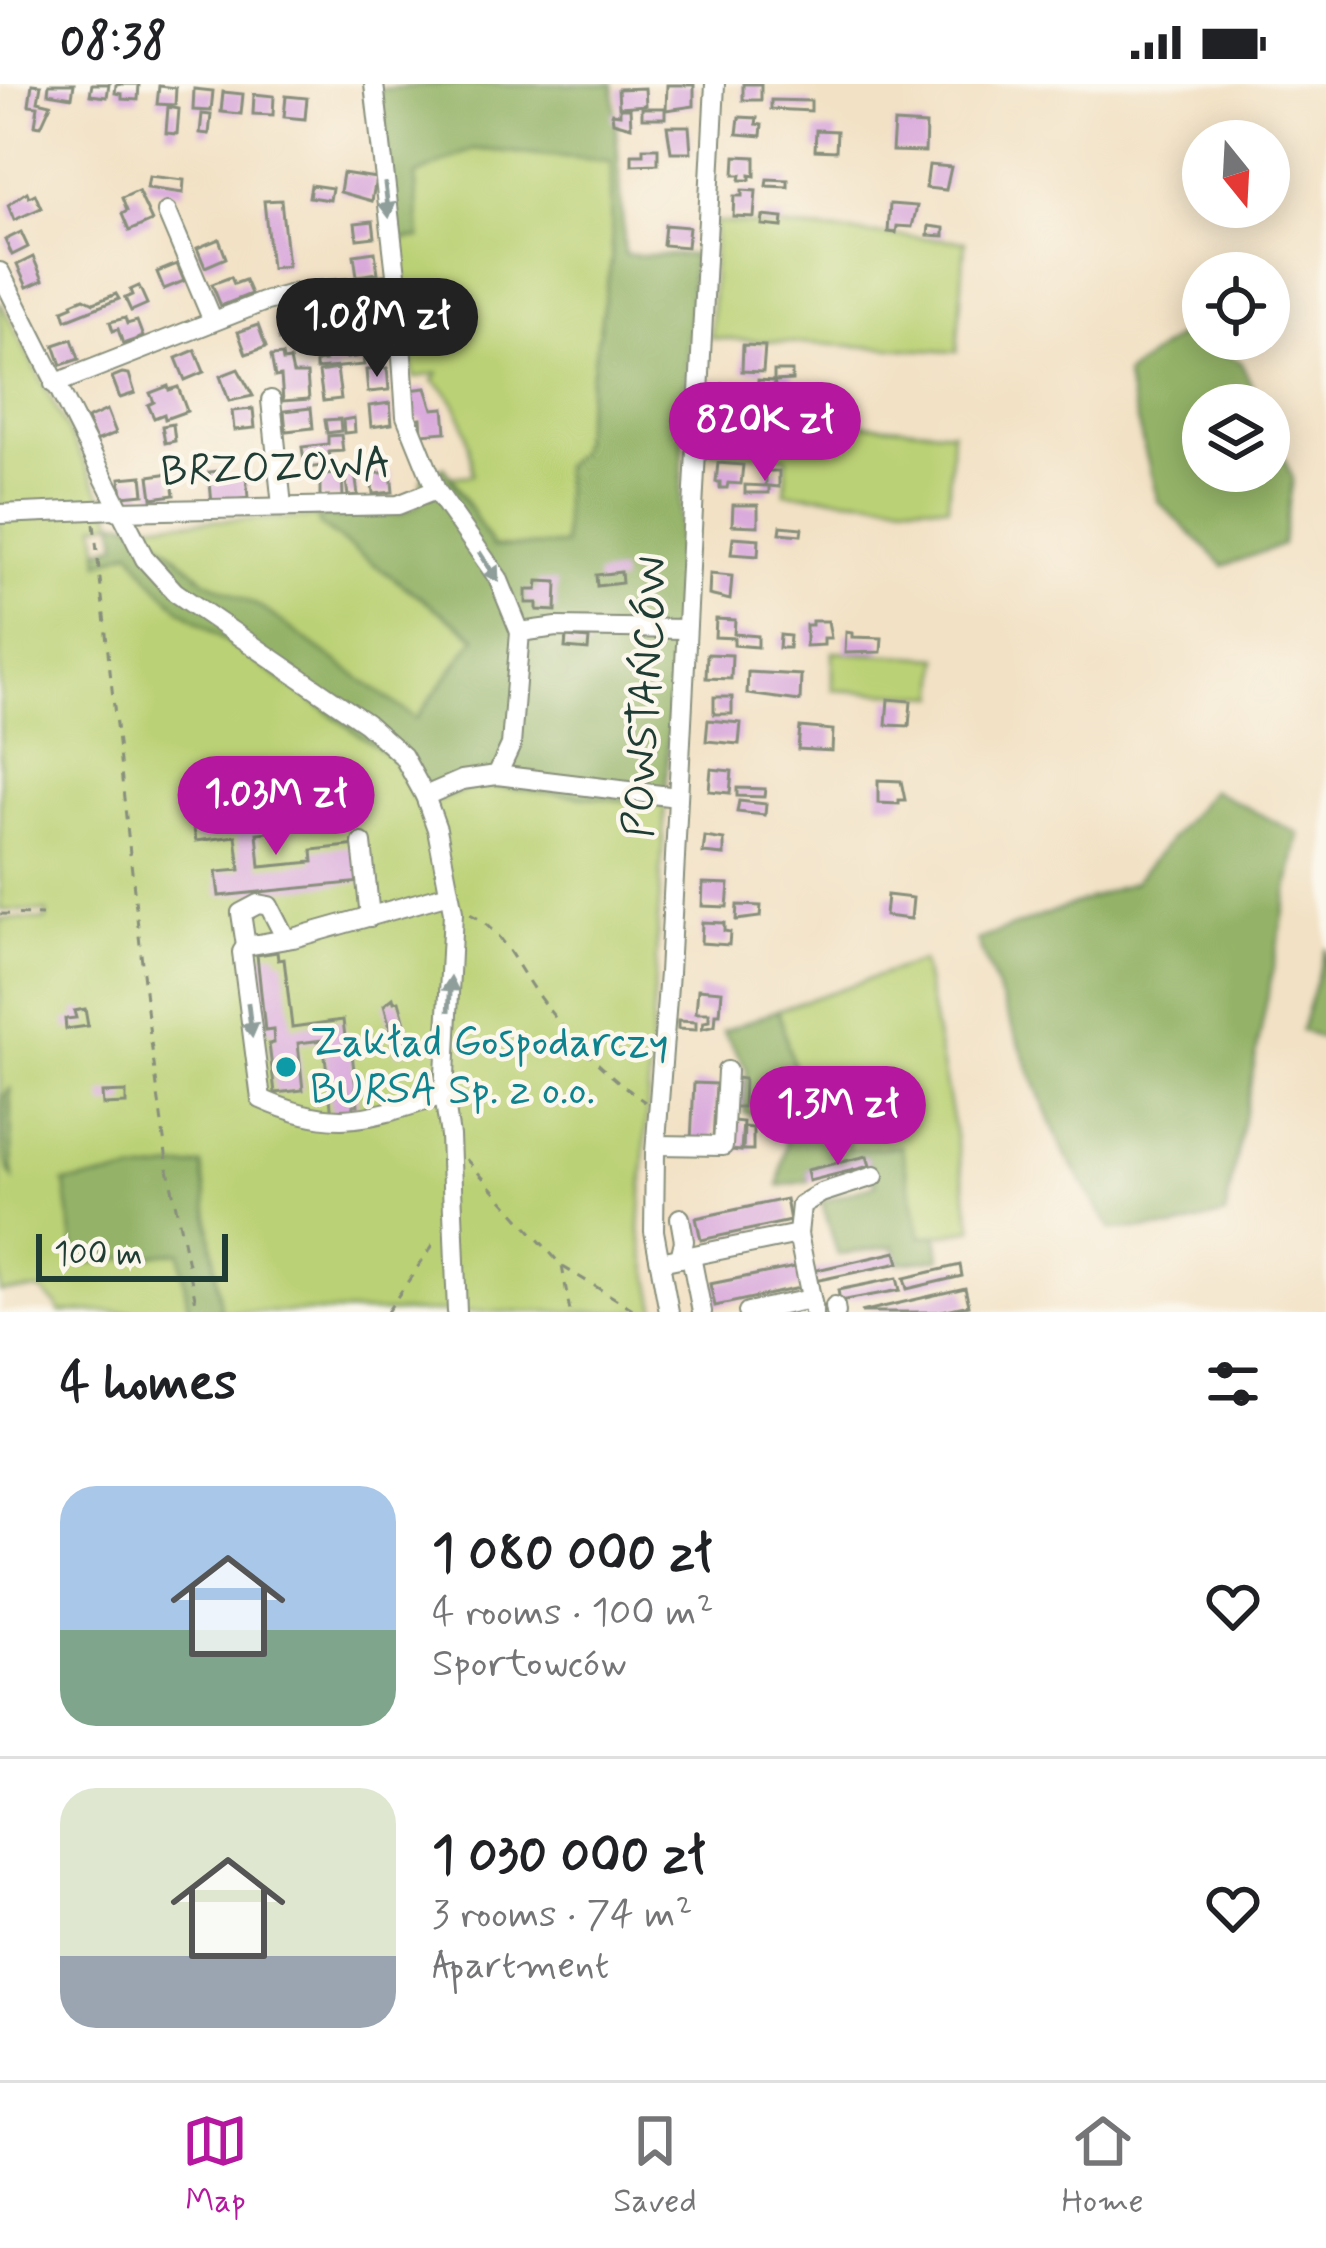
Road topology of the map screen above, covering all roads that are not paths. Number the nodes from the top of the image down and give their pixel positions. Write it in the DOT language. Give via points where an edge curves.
graph roads {
  1 [pos="374,84"];
  2 [pos="715,84"];
  3 [pos="167,212"];
  4 [pos="0,272"];
  5 [pos="397,284"];
  6 [pos="213,321"];
  7 [pos="54,384"];
  8 [pos="272,400"];
  9 [pos="436,490"];
  10 [pos="282,506"];
  11 [pos="117,510"];
  12 [pos="0,514"];
  13 [pos="686,629"];
  14 [pos="520,632"];
  15 [pos="497,775"];
  16 [pos="425,796"];
  17 [pos="677,797"];
  18 [pos="362,843"];
  19 [pos="450,900"];
  20 [pos="370,917"];
  21 [pos="286,939"];
  22 [pos="246,946"];
  23 [pos="727,1071"];
  24 [pos="444,1094"];
  25 [pos="656,1145"];
  26 [pos="874,1176"];
  27 [pos="680,1218"];
  28 [pos="799,1234"];
  29 [pos="677,1259"];
  30 [pos="813,1305"];
  31 [pos="458,1312"];
  32 [pos="669,1312"];
  33 [pos="702,1312"];
  34 [pos="748,1312"];
  1 -- 5 [label="street, one-way"];
  2 -- 13 [label="street, POWSTAŃCÓW"];
  3 -- 6 [label="street"];
  4 -- 7 [label="street"];
  5 -- 6 [label="street" via="296,292"];
  5 -- 9 [label="street" via="406,416"];
  6 -- 7 [label="street"];
  7 -- 11 [label="street"];
  8 -- 10 [label="street"];
  9 -- 10 [label="street, BRZOZOWA" via="398,505"];
  9 -- 14 [label="street, one-way" via="498,578"];
  10 -- 11 [label="street, BRZOZOWA"];
  11 -- 12 [label="street, BRZOZOWA"];
  11 -- 16 [label="street" via="175,592 366,723 404,756"];
  13 -- 14 [label="street"];
  13 -- 17 [label="street, POWSTAŃCÓW"];
  14 -- 15 [label="street" via="511,745"];
  15 -- 16 [label="street"];
  15 -- 17 [label="street"];
  16 -- 19 [label="street"];
  17 -- 25 [label="street, POWSTAŃCÓW"];
  18 -- 20 [label="street"];
  19 -- 20 [label="street"];
  24 -- 19 [label="street, one-way"];
  20 -- 21 [label="street"];
  21 -- 22 [label="street"];
  21 -- 22 [label="street" via="269,906 258,904 242,913"];
  22 -- 24 [label="street, one-way" via="261,1099 343,1122"];
  23 -- 25 [label="street" via="723,1146"];
  24 -- 31 [label="street"];
  25 -- 29 [label="street, POWSTAŃCÓW" via="654,1231"];
  26 -- 28 [label="street" via="801,1205"];
  27 -- 29 [label="street"];
  28 -- 29 [label="street"];
  28 -- 30 [label="street"];
  29 -- 32 [label="street, POWSTAŃCÓW"];
  29 -- 33 [label="street"];
  30 -- 34 [label="street"];
}
